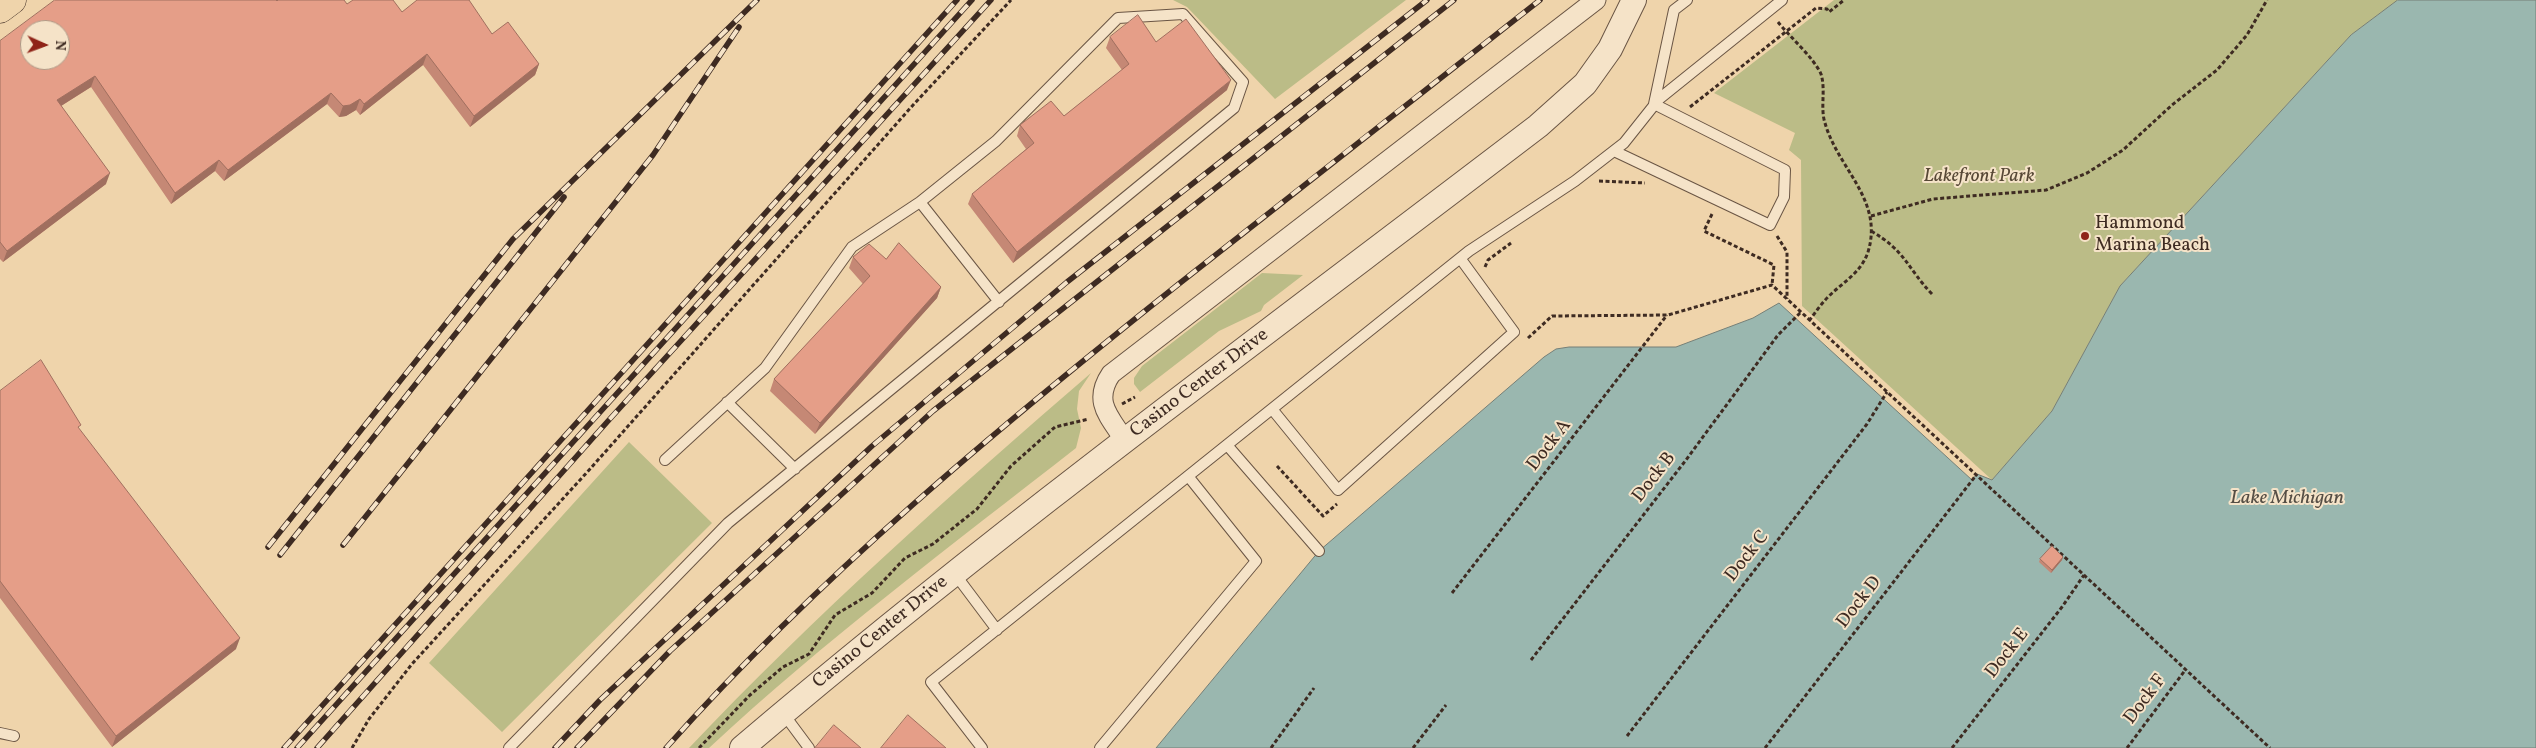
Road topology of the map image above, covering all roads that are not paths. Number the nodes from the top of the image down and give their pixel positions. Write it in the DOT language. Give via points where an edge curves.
graph roads {
  1 [pos="12,0"];
  2 [pos="1596,0"];
  3 [pos="1687,0"];
  4 [pos="1782,0"];
  5 [pos="1634,1"];
  6 [pos="0,9"];
  7 [pos="1654,104"];
  8 [pos="1614,150"];
  9 [pos="920,202"];
  10 [pos="1460,258"];
  11 [pos="999,302"];
  12 [pos="727,402"];
  13 [pos="1272,409"];
  14 [pos="1125,441"];
  15 [pos="1227,445"];
  16 [pos="665,460"];
  17 [pos="795,469"];
  18 [pos="1188,476"];
  19 [pos="1319,551"];
  20 [pos="955,574"];
  21 [pos="997,630"];
  22 [pos="783,713"];
  23 [pos="0,733"];
  24 [pos="14,736"];
  25 [pos="509,748"];
  26 [pos="742,748"];
  27 [pos="808,748"];
  28 [pos="982,748"];
  29 [pos="1100,748"];
  1 -- 6 [label="main road"];
  2 -- 14 [label="street" via="1111,374 1101,394 1103,405"];
  3 -- 7 [label="lane" via="1674,10"];
  4 -- 7 [label="lane"];
  5 -- 14 [label="street, Casino Center Drive" via="1610,49 1585,84 1538,126"];
  7 -- 8 [label="lane" via="1624,144"];
  7 -- 8 [label="lane" via="1785,170 1784,197 1770,225"];
  8 -- 10 [label="lane" via="1575,181"];
  9 -- 11 [label="lane"];
  9 -- 11 [label="lane" via="996,141 1118,18 1183,14 1243,82 1234,108"];
  9 -- 12 [label="lane" via="852,247 765,368"];
  10 -- 13 [label="lane"];
  10 -- 13 [label="lane" via="1514,332 1338,490"];
  11 -- 17 [label="lane"];
  12 -- 16 [label="lane"];
  12 -- 17 [label="lane"];
  13 -- 15 [label="lane"];
  14 -- 20 [label="street, Casino Center Drive"];
  15 -- 18 [label="lane"];
  15 -- 19 [label="lane"];
  17 -- 25 [label="lane" via="728,523"];
  18 -- 21 [label="lane"];
  18 -- 29 [label="lane" via="1256,561"];
  20 -- 21 [label="lane"];
  20 -- 22 [label="street, Casino Center Drive"];
  21 -- 28 [label="lane" via="931,682"];
  22 -- 26 [label="street, Casino Center Drive"];
  22 -- 27 [label="lane"];
  23 -- 24 [label="lane"];
}
